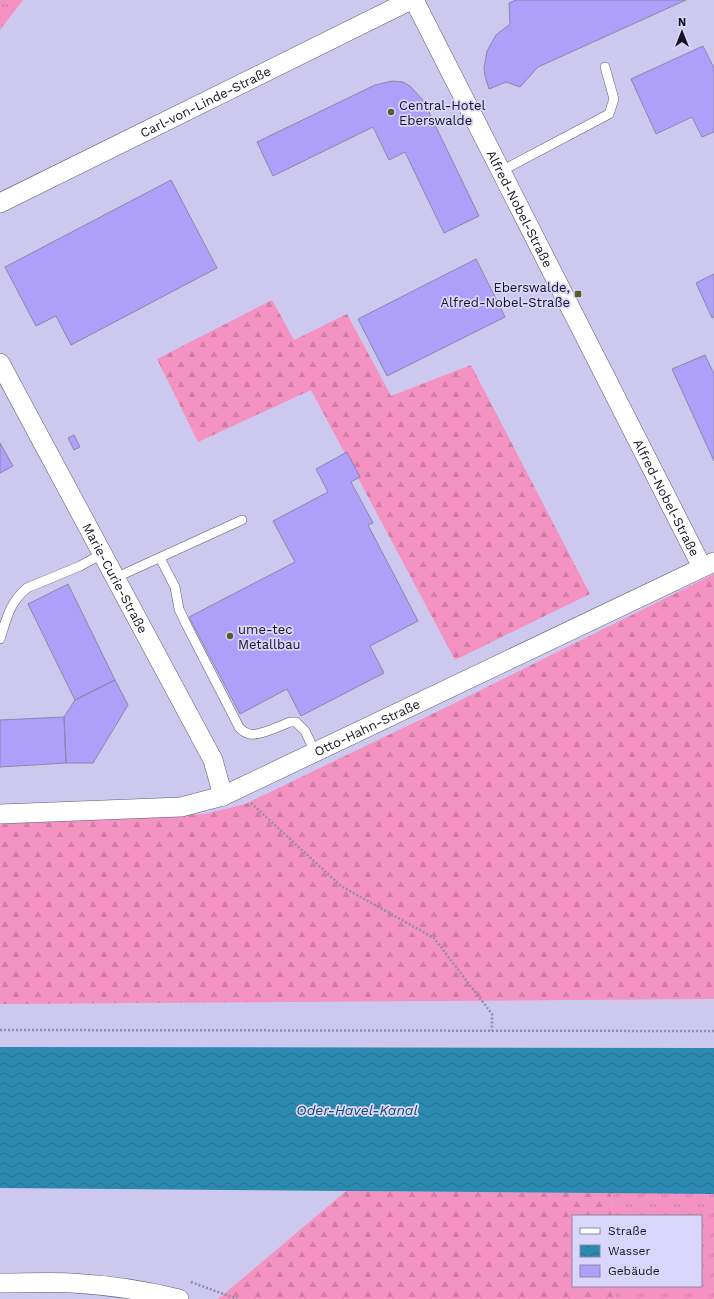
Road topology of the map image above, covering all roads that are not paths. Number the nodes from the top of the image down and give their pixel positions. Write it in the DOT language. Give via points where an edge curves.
graph roads {
  1 [pos="412,0"];
  2 [pos="605,67"];
  3 [pos="501,171"];
  4 [pos="0,203"];
  5 [pos="0,363"];
  6 [pos="242,520"];
  7 [pos="102,554"];
  8 [pos="160,558"];
  9 [pos="708,564"];
  10 [pos="115,578"];
  11 [pos="0,638"];
  12 [pos="315,752"];
  13 [pos="230,792"];
  14 [pos="0,814"];
  15 [pos="0,1283"];
  16 [pos="179,1299"];
  1 -- 3 [label="street, Alfred-Nobel-Straße"];
  1 -- 4 [label="street, Carl-von-Linde-Straße"];
  2 -- 3 [label="lane" via="614,99 609,114"];
  3 -- 9 [label="street, Alfred-Nobel-Straße"];
  5 -- 7 [label="street, Marie-Curie-Straße"];
  6 -- 8 [label="lane"];
  7 -- 10 [label="street, Marie-Curie-Straße"];
  7 -- 11 [label="lane" via="27,588 12,604"];
  8 -- 10 [label="lane"];
  8 -- 12 [label="lane" via="175,587 179,609 186,624 239,727 251,734 296,722 305,731"];
  9 -- 12 [label="street, Otto-Hahn-Straße"];
  10 -- 13 [label="street, Marie-Curie-Straße"];
  12 -- 13 [label="street, Otto-Hahn-Straße"];
  13 -- 14 [label="street, Otto-Hahn-Straße" via="182,807"];
  15 -- 16 [label="street" via="114,1286"];
}
